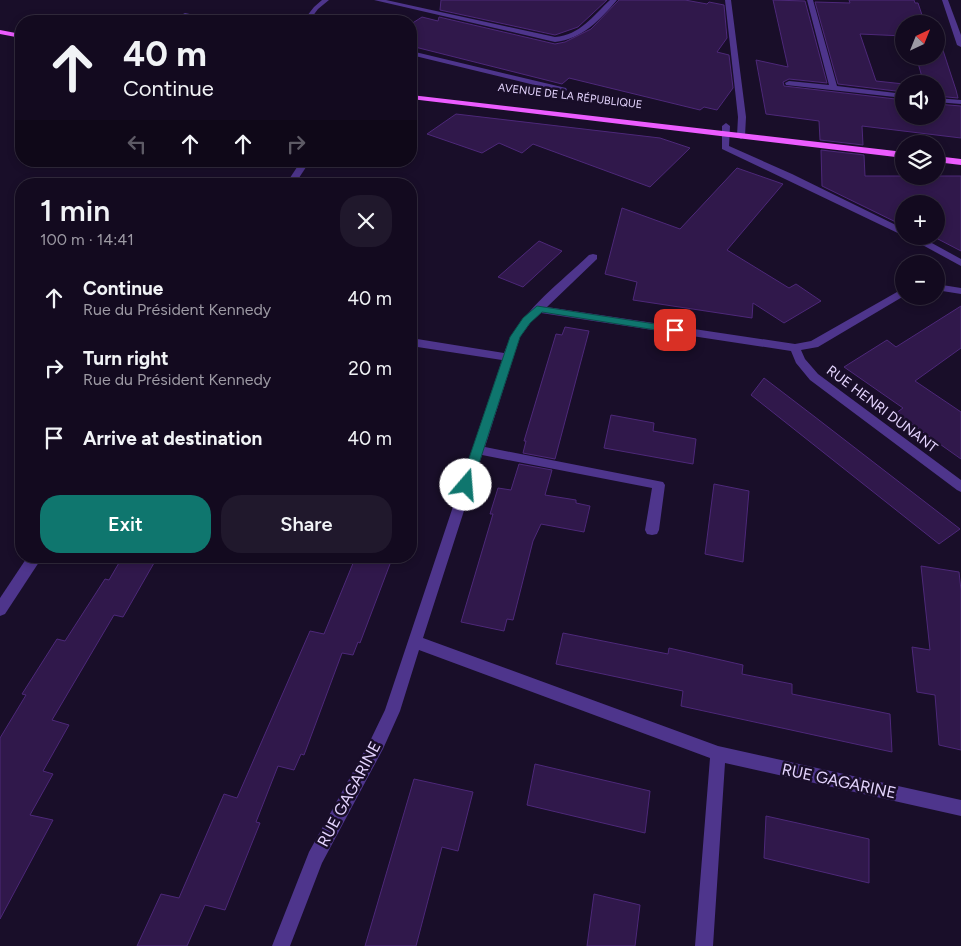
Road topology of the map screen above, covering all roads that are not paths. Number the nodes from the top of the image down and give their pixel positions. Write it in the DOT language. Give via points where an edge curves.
graph roads {
  1 [pos="326,0"];
  2 [pos="376,0"];
  3 [pos="614,0"];
  4 [pos="728,0"];
  5 [pos="810,0"];
  6 [pos="945,0"];
  7 [pos="311,15"];
  8 [pos="0,32"];
  9 [pos="15,35"];
  10 [pos="0,40"];
  11 [pos="15,43"];
  12 [pos="961,45"];
  13 [pos="417,54"];
  14 [pos="789,83"];
  15 [pos="834,88"];
  16 [pos="563,90"];
  17 [pos="417,91"];
  18 [pos="895,95"];
  19 [pos="417,98"];
  20 [pos="945,101"];
  21 [pos="961,102"];
  22 [pos="726,130"];
  23 [pos="742,132"];
  24 [pos="895,146"];
  25 [pos="945,152"];
  26 [pos="895,154"];
  27 [pos="961,154"];
  28 [pos="945,160"];
  29 [pos="961,162"];
  30 [pos="302,167"];
  31 [pos="294,178"];
  32 [pos="895,228"];
  33 [pos="928,245"];
  34 [pos="593,257"];
  35 [pos="961,263"];
  36 [pos="945,288"];
  37 [pos="961,291"];
  38 [pos="895,296"];
  39 [pos="540,309"];
  40 [pos="417,343"];
  41 [pos="795,348"];
  42 [pos="508,357"];
  43 [pos="477,450"];
  44 [pos="961,487"];
  45 [pos="652,530"];
  46 [pos="31,563"];
  47 [pos="0,610"];
  48 [pos="416,642"];
  49 [pos="718,754"];
  50 [pos="961,808"];
  51 [pos="281,946"];
  52 [pos="704,946"];
  1 -- 7 [label="street"];
  2 -- 3 [label="street" via="561,40 576,35"];
  4 -- 23 [label="street"];
  5 -- 15 [label="street"];
  6 -- 12 [label="street"];
  8 -- 9 [label="main road"];
  10 -- 11 [label="main road"];
  13 -- 16 [label="street, AVENUE DE LA RÉPUBLIQUE"];
  14 -- 15 [label="street"];
  15 -- 18 [label="street"];
  17 -- 22 [label="main road, AVENUE DE LA RÉPUBLIQUE"];
  19 -- 22 [label="main road, AVENUE DE LA RÉPUBLIQUE"];
  20 -- 21 [label="street"];
  22 -- 23 [label="main road, AVENUE DE LA RÉPUBLIQUE"];
  22 -- 32 [label="street" via="725,147"];
  23 -- 24 [label="main road, AVENUE DE LA RÉPUBLIQUE"];
  23 -- 26 [label="main road, AVENUE DE LA RÉPUBLIQUE"];
  25 -- 27 [label="main road"];
  28 -- 29 [label="main road"];
  30 -- 31 [label="street"];
  33 -- 35 [label="street"];
  34 -- 39 [label="street, RUE GAGARINE"];
  36 -- 37 [label="street"];
  38 -- 41 [label="street" via="814,344"];
  39 -- 41 [label="street"];
  39 -- 42 [label="street, RUE GAGARINE" via="521,328"];
  40 -- 42 [label="street"];
  41 -- 44 [label="street, RUE HENRI DUNANT" via="814,377"];
  42 -- 43 [label="street, RUE GAGARINE"];
  43 -- 45 [label="street" via="659,485"];
  43 -- 48 [label="street, RUE GAGARINE"];
  46 -- 47 [label="street"];
  48 -- 49 [label="street, RUE GAGARINE"];
  48 -- 51 [label="street, RUE GAGARINE" via="377,744 315,858"];
  49 -- 50 [label="street, RUE GAGARINE"];
  49 -- 52 [label="street"];
}
